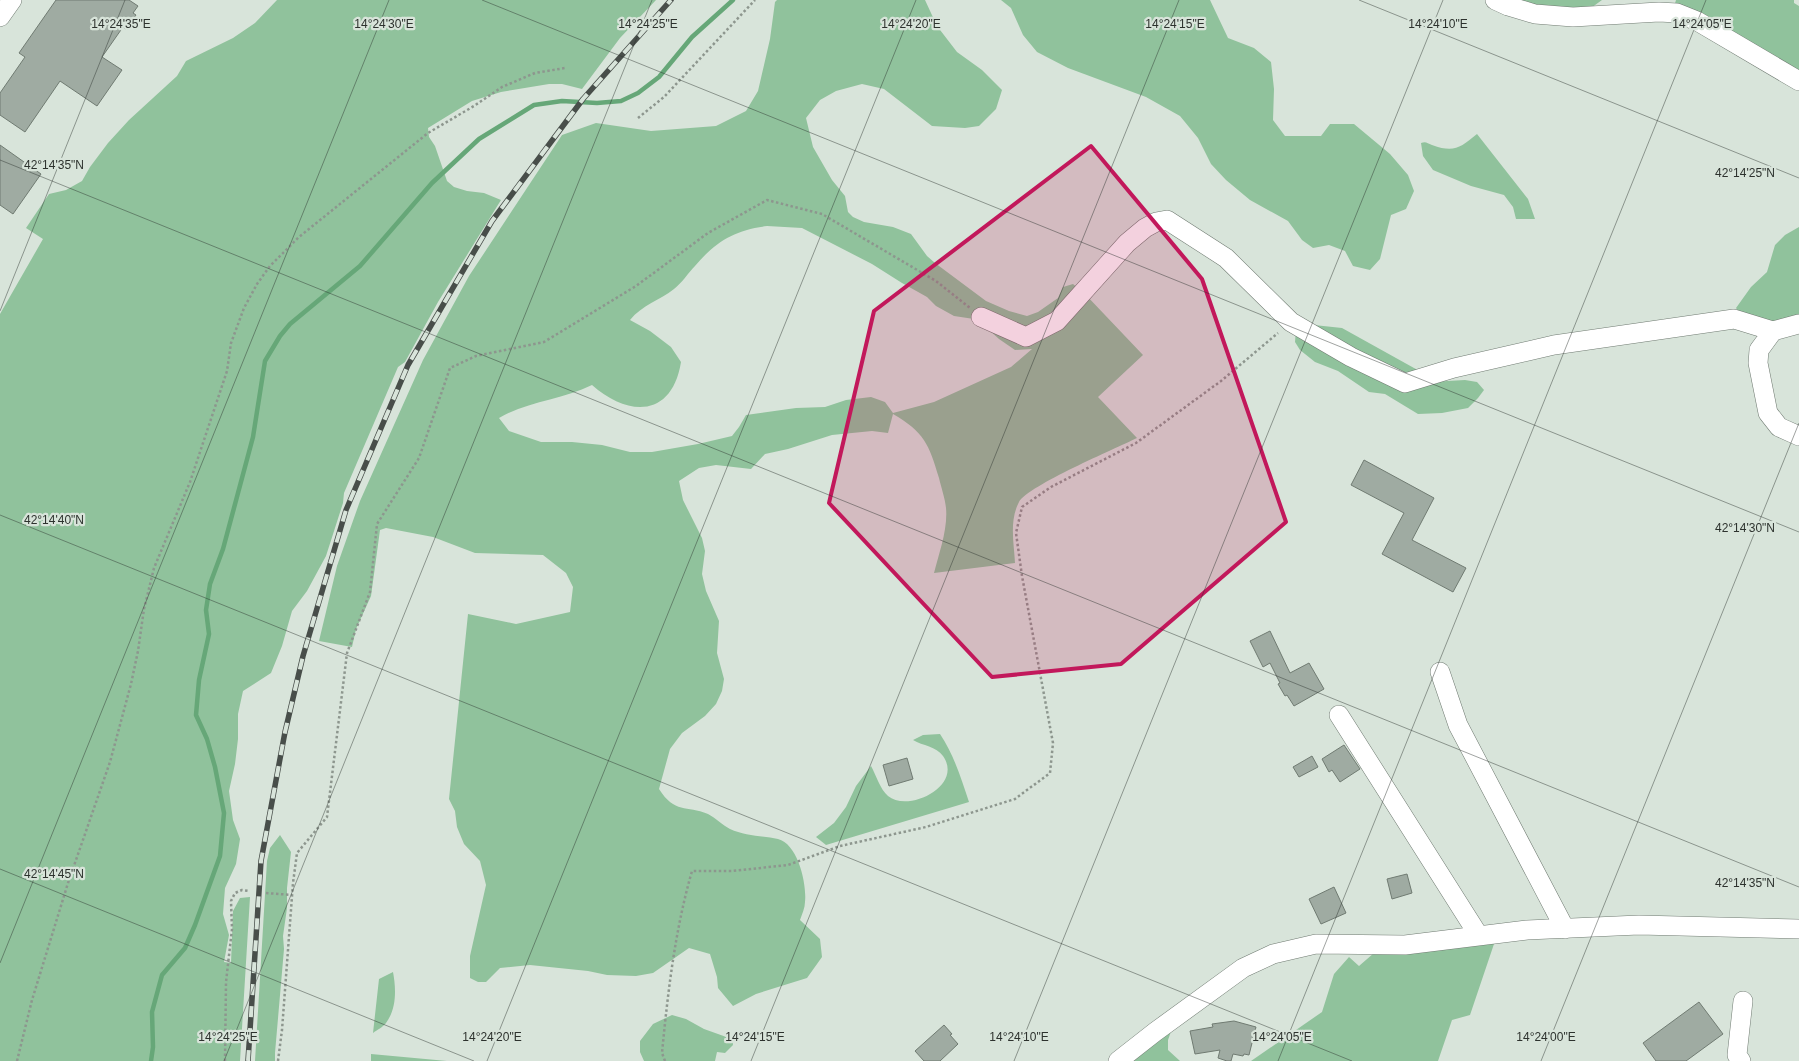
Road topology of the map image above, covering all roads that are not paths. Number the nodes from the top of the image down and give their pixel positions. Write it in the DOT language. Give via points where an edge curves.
graph roads {
  1 [pos="12,0"];
  2 [pos="1495,0"];
  3 [pos="0,18"];
  4 [pos="1799,81"];
  5 [pos="982,317"];
  6 [pos="1799,324"];
  7 [pos="1773,330"];
  8 [pos="1799,436"];
  9 [pos="1440,672"];
  10 [pos="1339,715"];
  11 [pos="1565,929"];
  12 [pos="1799,929"];
  13 [pos="1478,936"];
  14 [pos="1743,1001"];
  15 [pos="1118,1061"];
  16 [pos="1741,1061"];
  1 -- 3 [label="street"];
  2 -- 4 [label="street" via="1536,14 1573,17 1677,13"];
  5 -- 7 [label="street" via="1026,337 1057,321 1127,243 1145,228 1167,220 1226,258 1291,322 1351,357 1405,382 1554,345 1734,319"];
  6 -- 7 [label="street"];
  7 -- 8 [label="street" via="1759,350 1758,363 1768,413 1779,427"];
  9 -- 11 [label="street" via="1458,725"];
  10 -- 13 [label="street"];
  11 -- 12 [label="street" via="1639,925"];
  11 -- 13 [label="street"];
  13 -- 15 [label="street" via="1405,945 1316,944 1273,954 1243,968"];
  14 -- 16 [label="street" via="1737,1055"];
}
